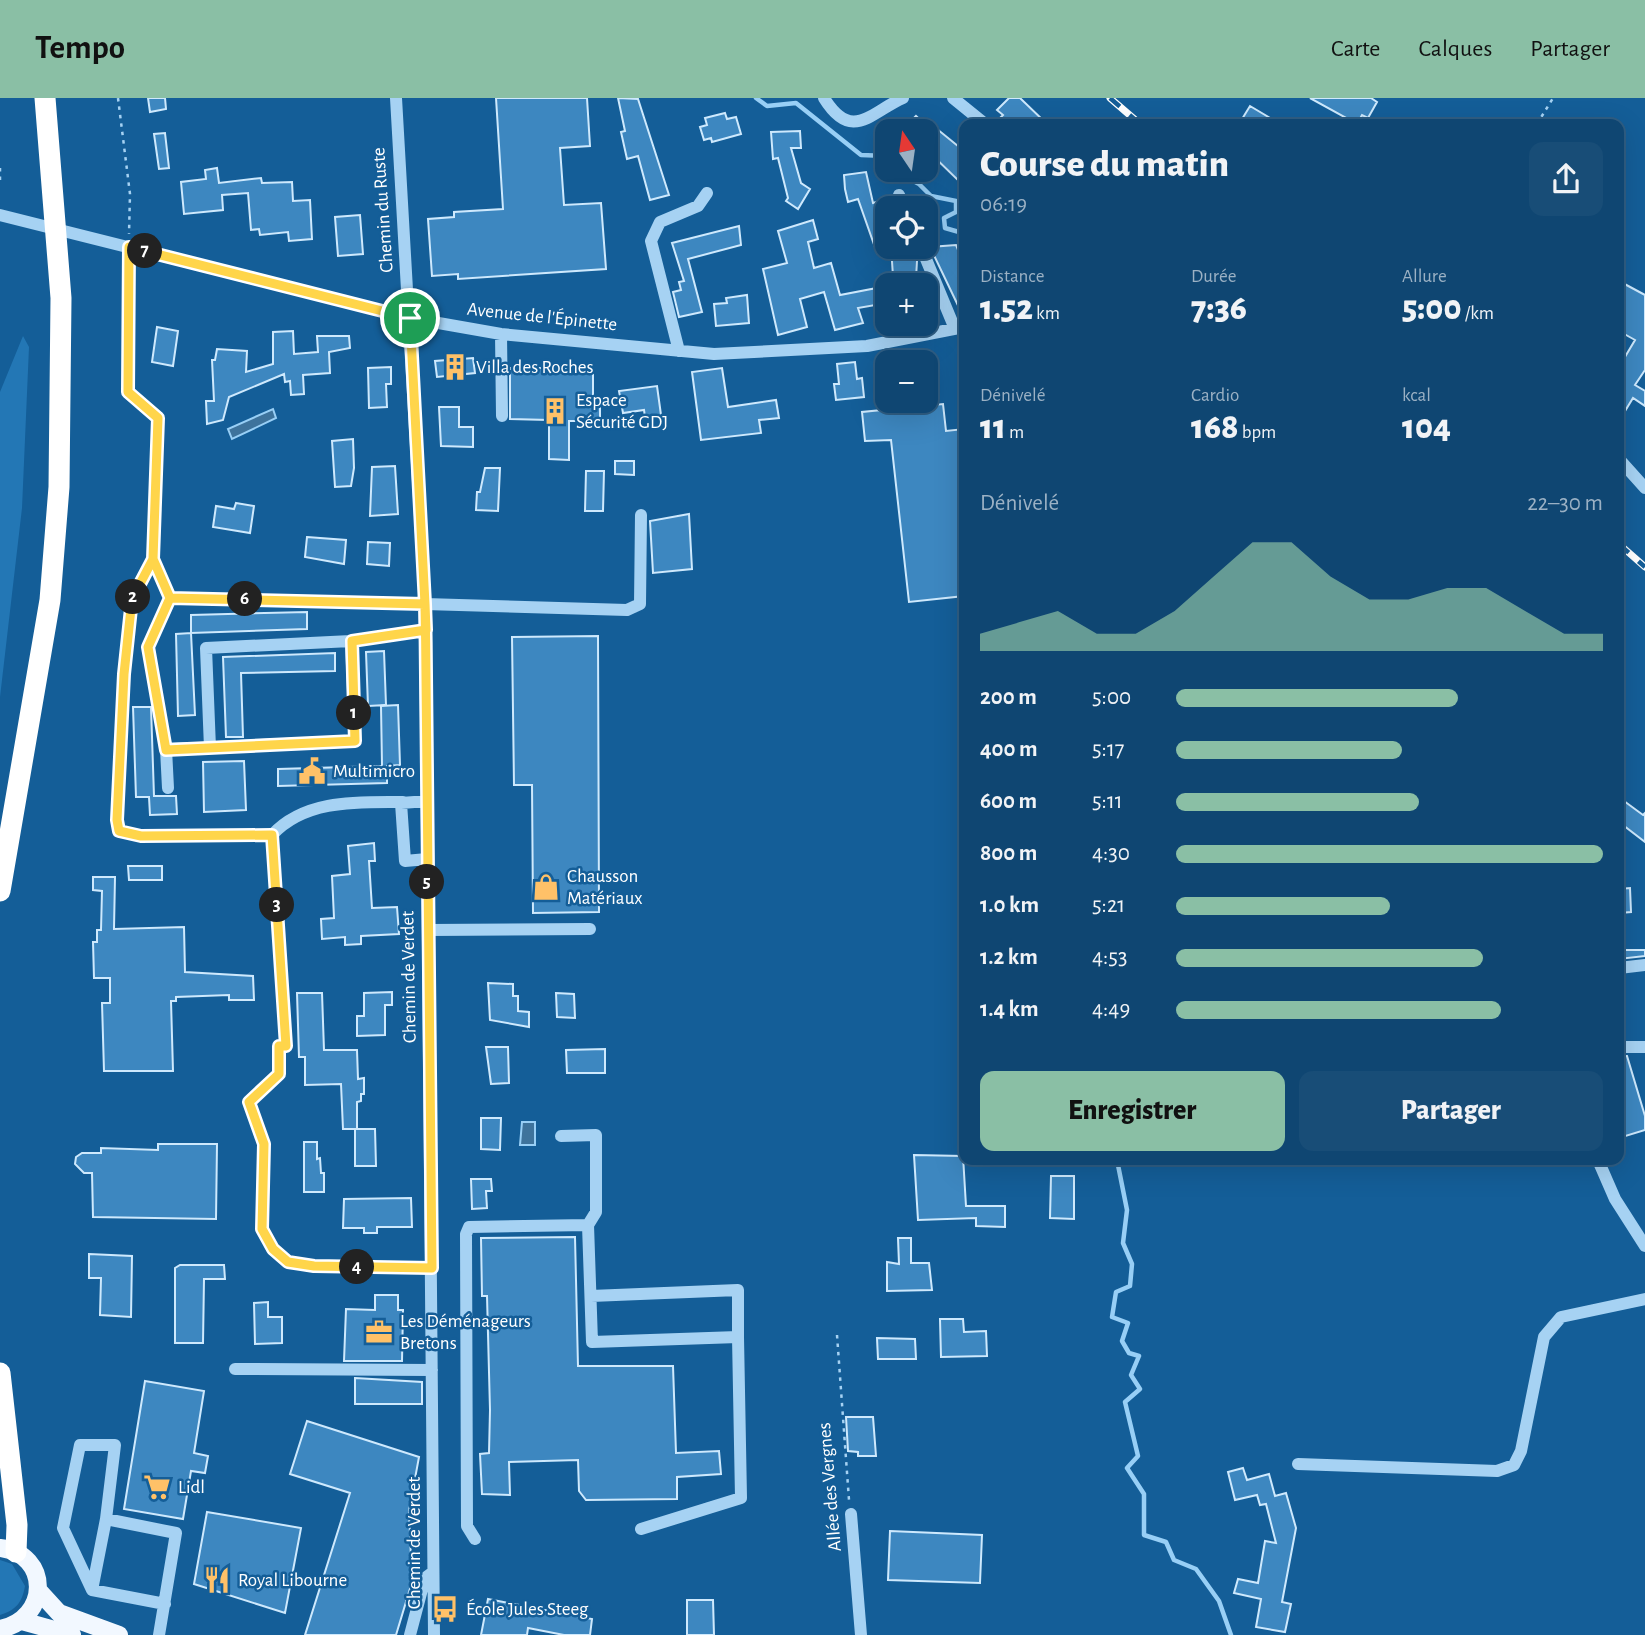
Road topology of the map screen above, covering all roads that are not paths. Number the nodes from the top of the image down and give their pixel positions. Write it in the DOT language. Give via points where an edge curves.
graph roads {
  1 [pos="45,98"];
  2 [pos="396,98"];
  3 [pos="824,98"];
  4 [pos="903,98"];
  5 [pos="953,98"];
  6 [pos="979,119"];
  7 [pos="707,193"];
  8 [pos="0,215"];
  9 [pos="927,259"];
  10 [pos="410,318"];
  11 [pos="959,326"];
  12 [pos="959,328"];
  13 [pos="501,334"];
  14 [pos="679,351"];
  15 [pos="502,416"];
  16 [pos="1624,465"];
  17 [pos="1645,488"];
  18 [pos="641,516"];
  19 [pos="425,604"];
  20 [pos="426,630"];
  21 [pos="352,641"];
  22 [pos="32,696"];
  23 [pos="210,748"];
  24 [pos="168,788"];
  25 [pos="428,801"];
  26 [pos="403,802"];
  27 [pos="0,831"];
  28 [pos="272,835"];
  29 [pos="427,859"];
  30 [pos="0,891"];
  31 [pos="590,929"];
  32 [pos="428,930"];
  33 [pos="1645,965"];
  34 [pos="1624,967"];
  35 [pos="1624,1047"];
  36 [pos="1645,1047"];
  37 [pos="249,1102"];
  38 [pos="561,1136"];
  39 [pos="1600,1165"];
  40 [pos="588,1225"];
  41 [pos="1645,1246"];
  42 [pos="432,1268"];
  43 [pos="591,1296"];
  44 [pos="1645,1299"];
  45 [pos="738,1337"];
  46 [pos="235,1369"];
  47 [pos="432,1370"];
  48 [pos="0,1373"];
  49 [pos="1298,1464"];
  50 [pos="850,1514"];
  51 [pos="106,1520"];
  52 [pos="641,1529"];
  53 [pos="475,1539"];
  54 [pos="8,1550"];
  55 [pos="433,1572"];
  56 [pos="38,1590"];
  57 [pos="92,1590"];
  58 [pos="165,1604"];
  59 [pos="22,1621"];
  60 [pos="0,1629"];
  61 [pos="72,1635"];
  62 [pos="120,1635"];
  63 [pos="159,1635"];
  64 [pos="410,1635"];
  65 [pos="434,1635"];
  66 [pos="861,1635"];
  1 -- 22 [label="highway" via="61,298 59,487 50,600"];
  2 -- 10 [label="street, Chemin du Ruste"];
  3 -- 4 [label="street" via="835,114 857,121 873,118"];
  5 -- 6 [label="street"];
  7 -- 14 [label="street" via="698,206 660,222 651,241"];
  8 -- 10 [label="street, Avenue de l'Épinette"];
  9 -- 11 [label="street"];
  10 -- 13 [label="street, Avenue de l'Épinette"];
  10 -- 19 [label="street, Chemin de Verdet"];
  12 -- 14 [label="street, Avenue de l'Épinette" via="867,346 714,354"];
  13 -- 14 [label="street, Avenue de l'Épinette"];
  13 -- 15 [label="street"];
  16 -- 17 [label="street"];
  18 -- 19 [label="street" via="640,604 627,610"];
  19 -- 20 [label="street, Chemin de Verdet"];
  20 -- 21 [label="street"];
  20 -- 25 [label="street, Chemin de Verdet"];
  21 -- 23 [label="street" via="355,741"];
  21 -- 23 [label="street" via="205,648"];
  22 -- 27 [label="highway"];
  22 -- 30 [label="highway"];
  23 -- 24 [label="street" via="166,750"];
  25 -- 26 [label="street"];
  25 -- 29 [label="street, Chemin de Verdet"];
  26 -- 28 [label="street" via="350,802 312,810 285,821"];
  26 -- 29 [label="street" via="405,861"];
  29 -- 32 [label="street, Chemin de Verdet"];
  31 -- 32 [label="street"];
  32 -- 42 [label="street, Chemin de Verdet"];
  33 -- 34 [label="street"];
  35 -- 36 [label="street"];
  37 -- 42 [label="street" via="264,1144 262,1229 273,1249 288,1262 314,1266"];
  38 -- 40 [label="street" via="596,1135 596,1212"];
  39 -- 41 [label="street"];
  40 -- 43 [label="street"];
  40 -- 53 [label="street" via="469,1227 466,1234 467,1525"];
  42 -- 47 [label="street, Chemin de Verdet"];
  43 -- 45 [label="street" via="592,1342"];
  43 -- 45 [label="street" via="737,1290"];
  44 -- 49 [label="street" via="1561,1317 1551,1326 1544,1337 1521,1451 1514,1465 1497,1471"];
  45 -- 52 [label="street" via="741,1498"];
  46 -- 47 [label="street"];
  47 -- 55 [label="street, Chemin de Verdet"];
  48 -- 54 [label="highway" via="17,1525"];
  50 -- 66 [label="street, Allée des Vergnes"];
  51 -- 57 [label="street"];
  51 -- 57 [label="street" via="115,1445 80,1445 63,1528"];
  51 -- 58 [label="street" via="176,1533"];
  54 -- 56 [label="main road" via="33,1567"];
  55 -- 64 [label="street" via="425,1578"];
  55 -- 65 [label="street, Chemin de Verdet"];
  56 -- 59 [label="main road" via="31,1612"];
  56 -- 62 [label="main road" via="59,1613"];
  57 -- 58 [label="street"];
  58 -- 63 [label="street"];
  59 -- 60 [label="main road"];
  59 -- 61 [label="main road"];
}
